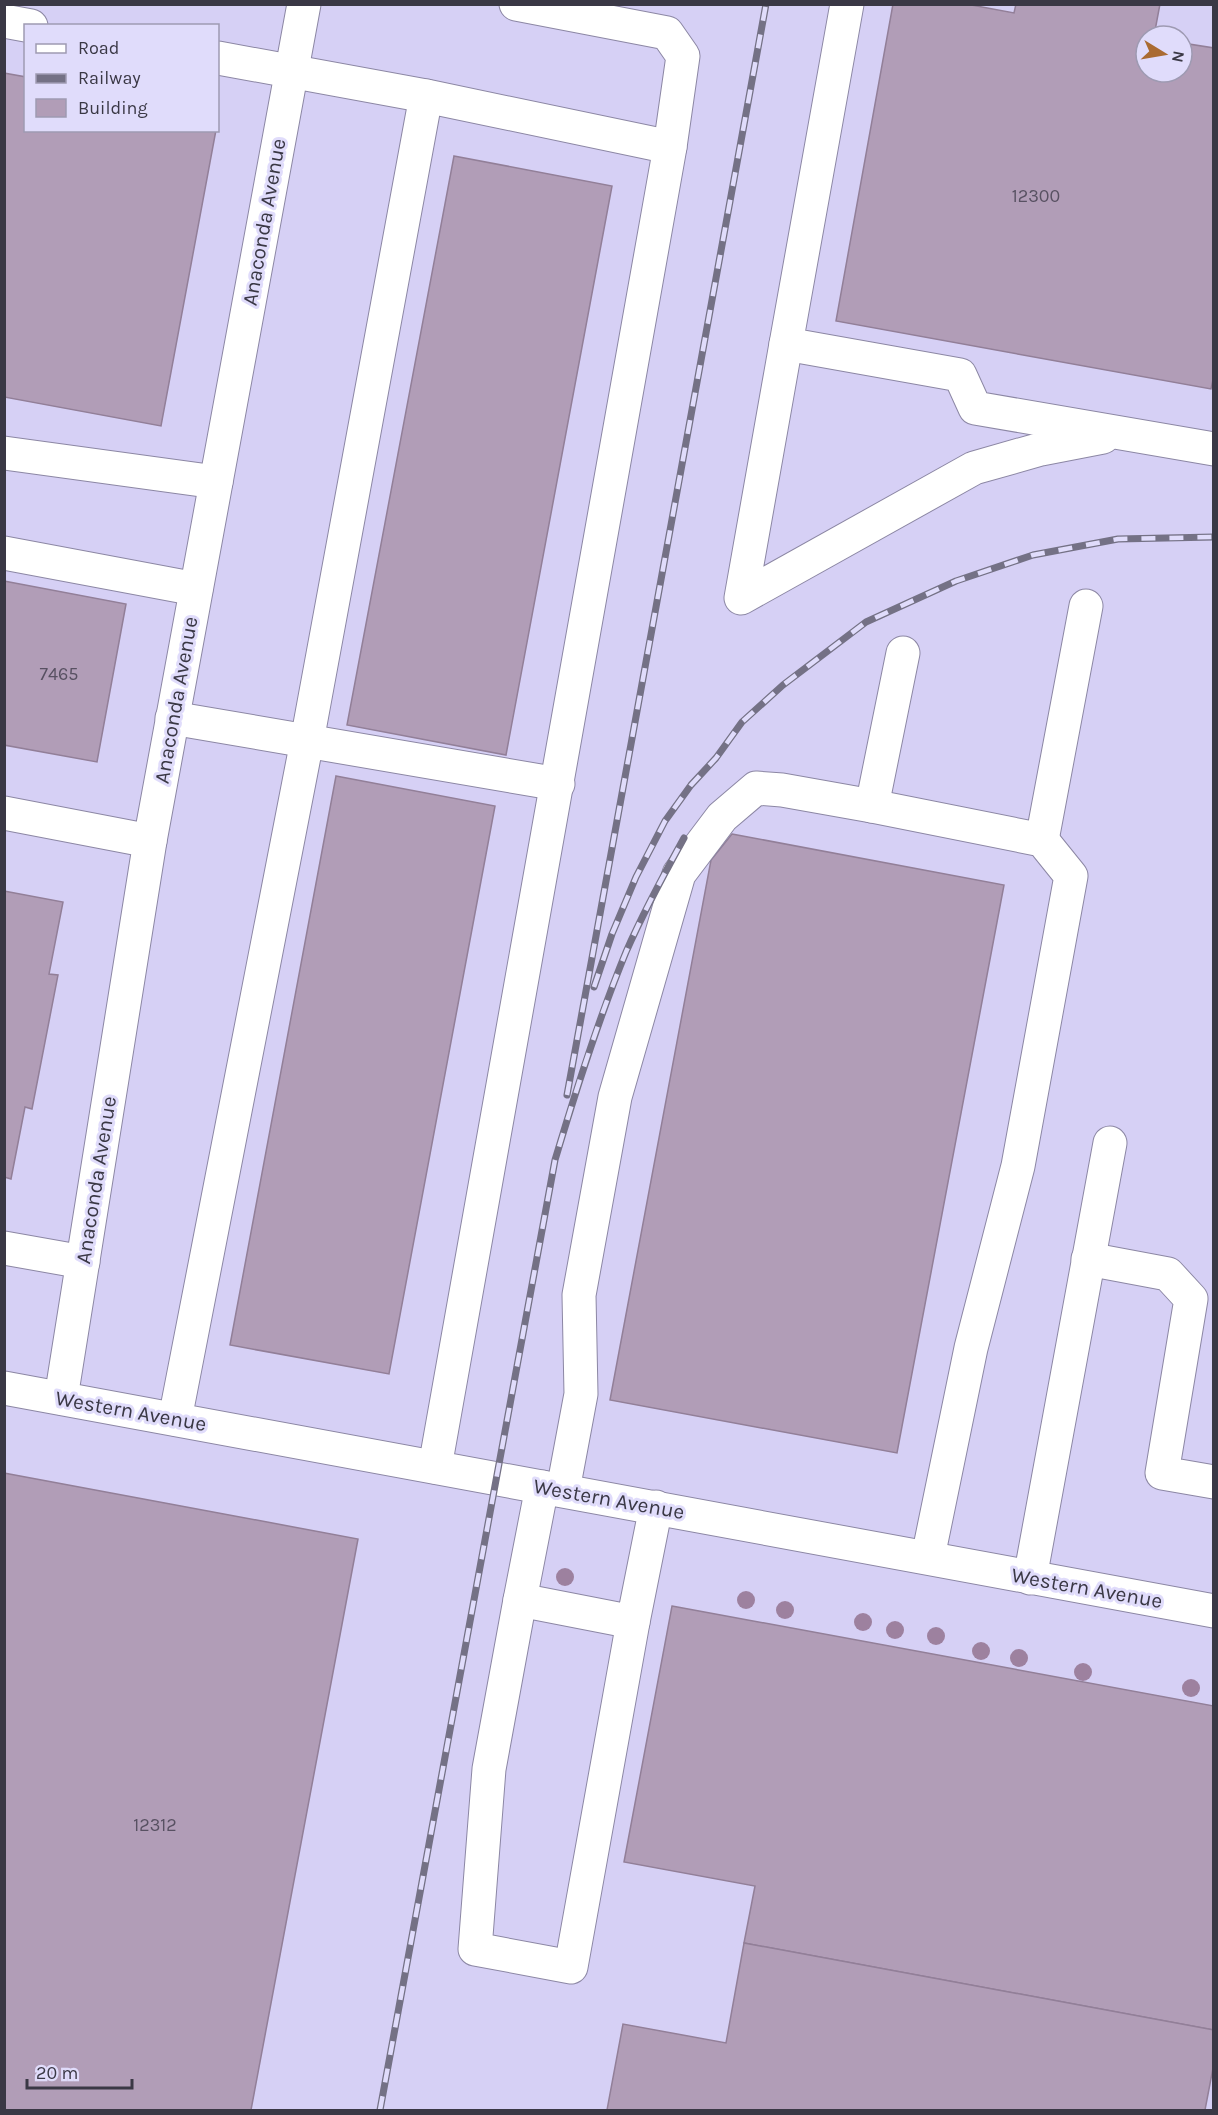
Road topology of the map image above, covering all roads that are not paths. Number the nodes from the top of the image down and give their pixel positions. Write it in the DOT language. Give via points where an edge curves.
graph roads {
  1 [pos="304,4"];
  2 [pos="516,4"];
  3 [pos="848,4"];
  4 [pos="4,21"];
  5 [pos="24,25"];
  6 [pos="219,58"];
  7 [pos="292,70"];
  8 [pos="426,96"];
  9 [pos="670,147"];
  10 [pos="786,344"];
  11 [pos="1123,433"];
  12 [pos="1214,449"];
  13 [pos="4,453"];
  14 [pos="216,482"];
  15 [pos="4,553"];
  16 [pos="196,589"];
  17 [pos="1086,606"];
  18 [pos="903,653"];
  19 [pos="172,718"];
  20 [pos="307,741"];
  21 [pos="558,784"];
  22 [pos="872,806"];
  23 [pos="4,813"];
  24 [pos="150,840"];
  25 [pos="1042,840"];
  26 [pos="1110,1143"];
  27 [pos="4,1248"];
  28 [pos="1088,1259"];
  29 [pos="83,1262"];
  30 [pos="4,1388"];
  31 [pos="61,1398"];
  32 [pos="175,1419"];
  33 [pos="435,1467"];
  34 [pos="1214,1482"];
  35 [pos="552,1489"];
  36 [pos="656,1507"];
  37 [pos="928,1557"];
  38 [pos="1030,1578"];
  39 [pos="520,1600"];
  40 [pos="1214,1611"];
  41 [pos="633,1622"];
  1 -- 7 [label="street, Anaconda Avenue"];
  2 -- 9 [label="street" via="667,33 683,56"];
  3 -- 10 [label="street"];
  4 -- 5 [label="street"];
  6 -- 7 [label="street"];
  7 -- 8 [label="street"];
  7 -- 14 [label="street, Anaconda Avenue"];
  8 -- 9 [label="street"];
  8 -- 20 [label="street"];
  9 -- 21 [label="street"];
  10 -- 11 [label="street" via="960,375 975,408"];
  10 -- 11 [label="street" via="741,598 974,468 1041,449"];
  11 -- 12 [label="street"];
  13 -- 14 [label="street"];
  14 -- 16 [label="street, Anaconda Avenue"];
  15 -- 16 [label="street"];
  16 -- 19 [label="street, Anaconda Avenue"];
  17 -- 25 [label="street"];
  18 -- 22 [label="street"];
  19 -- 20 [label="street"];
  19 -- 24 [label="street, Anaconda Avenue"];
  20 -- 21 [label="street"];
  20 -- 32 [label="street"];
  21 -- 33 [label="street"];
  22 -- 25 [label="street"];
  22 -- 35 [label="street" via="756,788 722,817 679,874 615,1098 579,1295 581,1394"];
  23 -- 24 [label="street"];
  24 -- 29 [label="street, Anaconda Avenue"];
  25 -- 37 [label="street" via="1071,876 1018,1166 971,1348"];
  26 -- 28 [label="street"];
  27 -- 29 [label="street"];
  28 -- 34 [label="street" via="1168,1274 1191,1299 1162,1473"];
  28 -- 38 [label="street"];
  29 -- 31 [label="street, Anaconda Avenue"];
  30 -- 31 [label="street, Western Avenue"];
  31 -- 32 [label="street, Western Avenue"];
  32 -- 33 [label="street, Western Avenue"];
  33 -- 35 [label="street, Western Avenue"];
  35 -- 36 [label="street, Western Avenue"];
  35 -- 39 [label="street"];
  36 -- 37 [label="street, Western Avenue"];
  36 -- 41 [label="street"];
  37 -- 38 [label="street, Western Avenue"];
  38 -- 40 [label="street, Western Avenue"];
  39 -- 41 [label="street"];
  39 -- 41 [label="street" via="489,1769 475,1949 571,1967"];
}
